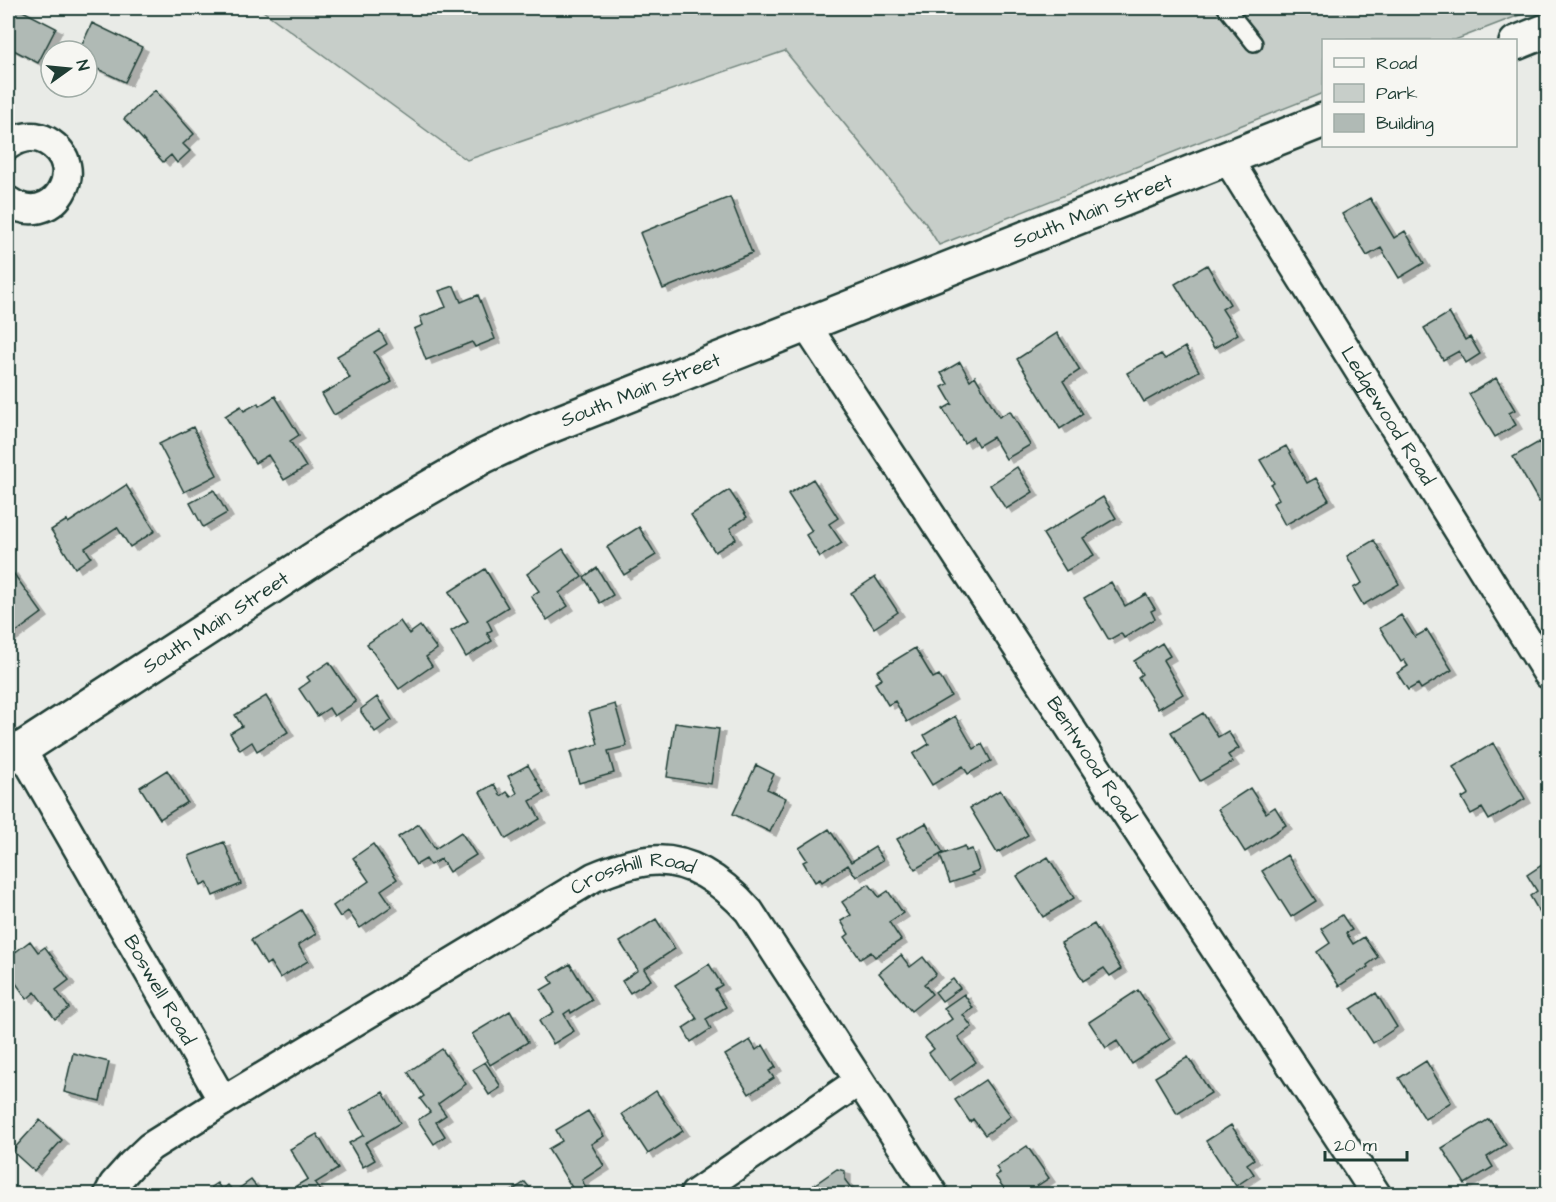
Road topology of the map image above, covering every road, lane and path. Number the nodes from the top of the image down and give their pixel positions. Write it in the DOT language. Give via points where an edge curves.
graph roads {
  1 [pos="1226,8"];
  2 [pos="1548,30"];
  3 [pos="1254,43"];
  4 [pos="1517,43"];
  5 [pos="1322,120"];
  6 [pos="8,145"];
  7 [pos="1227,158"];
  8 [pos="8,201"];
  9 [pos="806,325"];
  10 [pos="1548,674"];
  11 [pos="14,754"];
  12 [pos="859,1081"];
  13 [pos="223,1101"];
  14 [pos="109,1194"];
  15 [pos="695,1194"];
  16 [pos="933,1194"];
  17 [pos="1376,1194"];
  1 -- 3 [label="lane"];
  2 -- 4 [label="main road"];
  5 -- 7 [label="main road, South Main Street"];
  6 -- 8 [label="street" via="19,139 43,139 61,154 67,176 58,197 40,208 19,208"];
  7 -- 9 [label="main road, South Main Street"];
  7 -- 10 [label="street, Ledgewood Road"];
  9 -- 11 [label="main road, South Main Street" via="484,456 383,513"];
  9 -- 17 [label="street, Bentwood Road"];
  11 -- 13 [label="street, Boswell Road"];
  12 -- 13 [label="street, Crosshill Road" via="749,911 733,893 695,868 673,861 649,860 594,876"];
  12 -- 15 [label="street"];
  12 -- 16 [label="street, Crosshill Road"];
  13 -- 14 [label="street" via="150,1147"];
}
